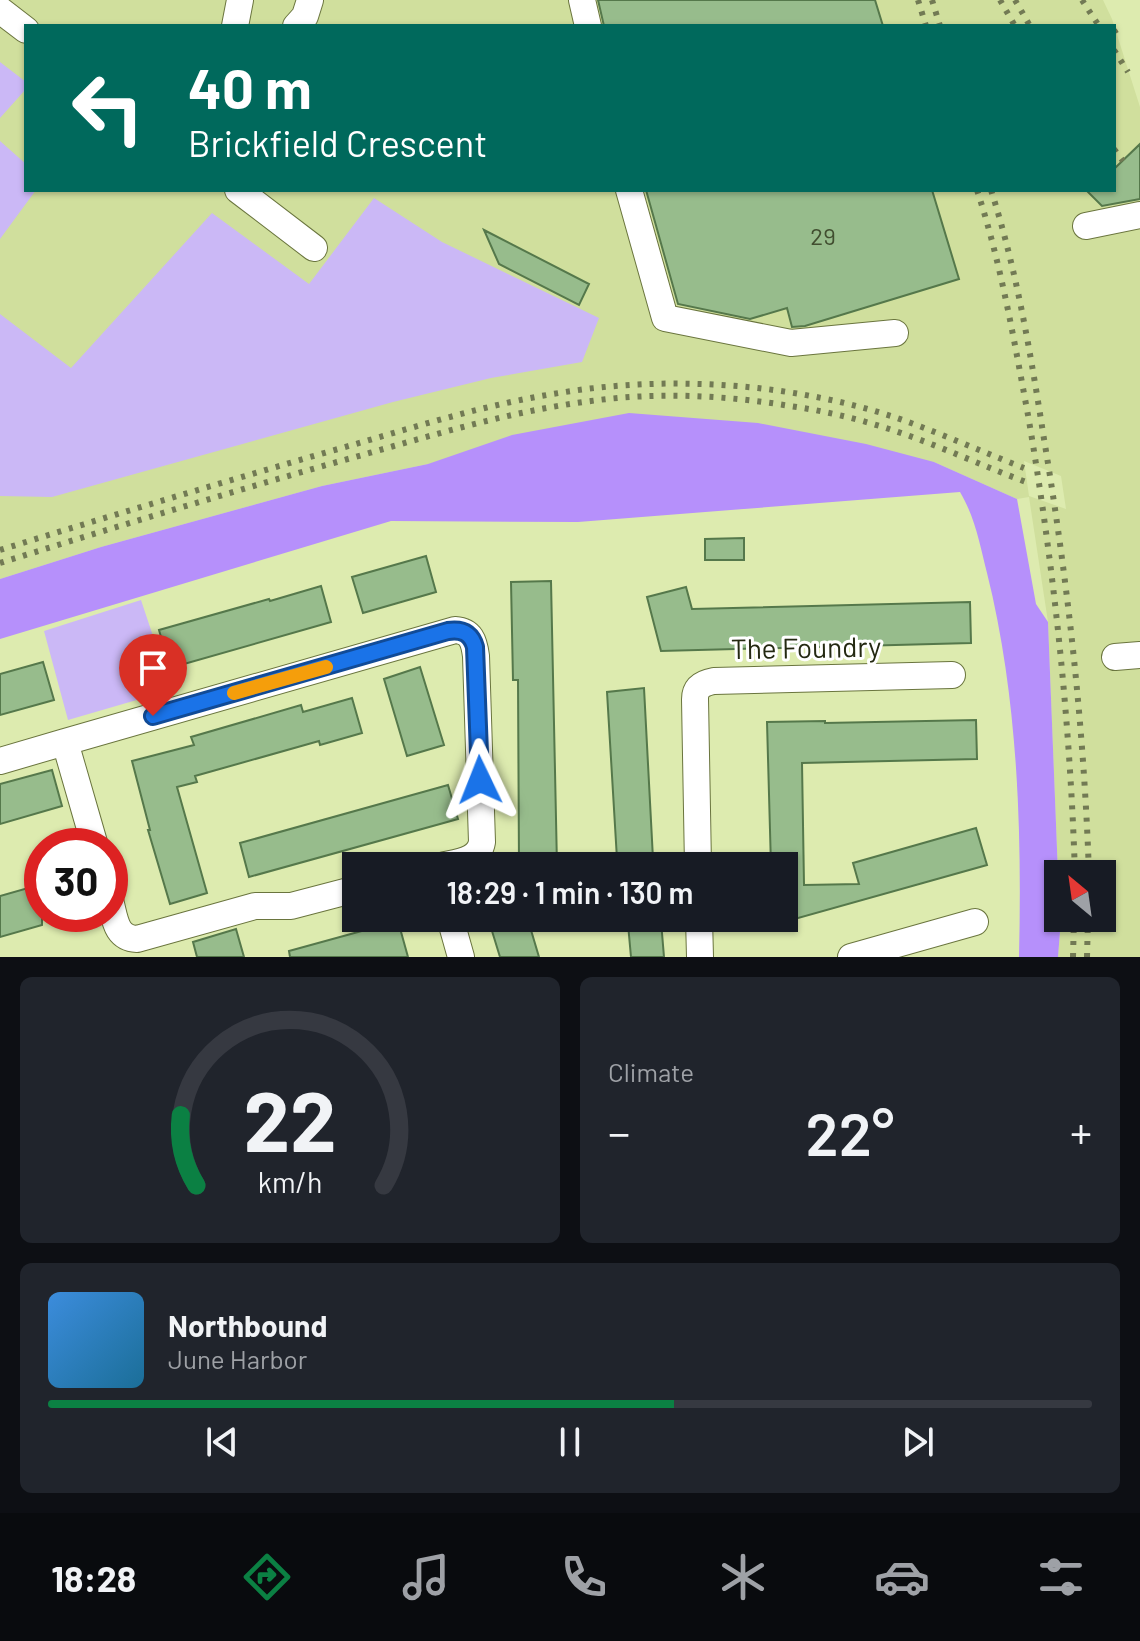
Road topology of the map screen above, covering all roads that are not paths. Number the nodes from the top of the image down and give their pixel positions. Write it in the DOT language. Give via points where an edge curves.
graph roads {
  1 [pos="240,0"];
  2 [pos="582,0"];
  3 [pos="0,10"];
  4 [pos="235,24"];
  5 [pos="588,24"];
  6 [pos="24,28"];
  7 [pos="241,192"];
  8 [pos="630,192"];
  9 [pos="1140,215"];
  10 [pos="1086,226"];
  11 [pos="314,248"];
  12 [pos="895,333"];
  13 [pos="952,675"];
  14 [pos="65,742"];
  15 [pos="0,761"];
  16 [pos="90,828"];
  17 [pos="479,852"];
  18 [pos="698,852"];
  19 [pos="342,893"];
  20 [pos="975,922"];
  21 [pos="120,932"];
  22 [pos="454,932"];
  23 [pos="699,932"];
  24 [pos="152,946"];
  25 [pos="461,957"];
  26 [pos="700,957"];
  27 [pos="851,957"];
  1 -- 4 [label="street"];
  2 -- 5 [label="street"];
  3 -- 6 [label="street"];
  7 -- 11 [label="street"];
  8 -- 12 [label="street" via="665,318 791,343"];
  9 -- 10 [label="street"];
  13 -- 18 [label="street, The Foundry" via="714,681 700,686 695,699"];
  14 -- 15 [label="street"];
  14 -- 16 [label="street"];
  14 -- 17 [label="street" via="462,631 473,641 476,656"];
  19 -- 24 [label="street" via="291,906 255,906"];
  20 -- 27 [label="street"];
  21 -- 24 [label="street"];
  22 -- 25 [label="street"];
  23 -- 26 [label="street"];
}
